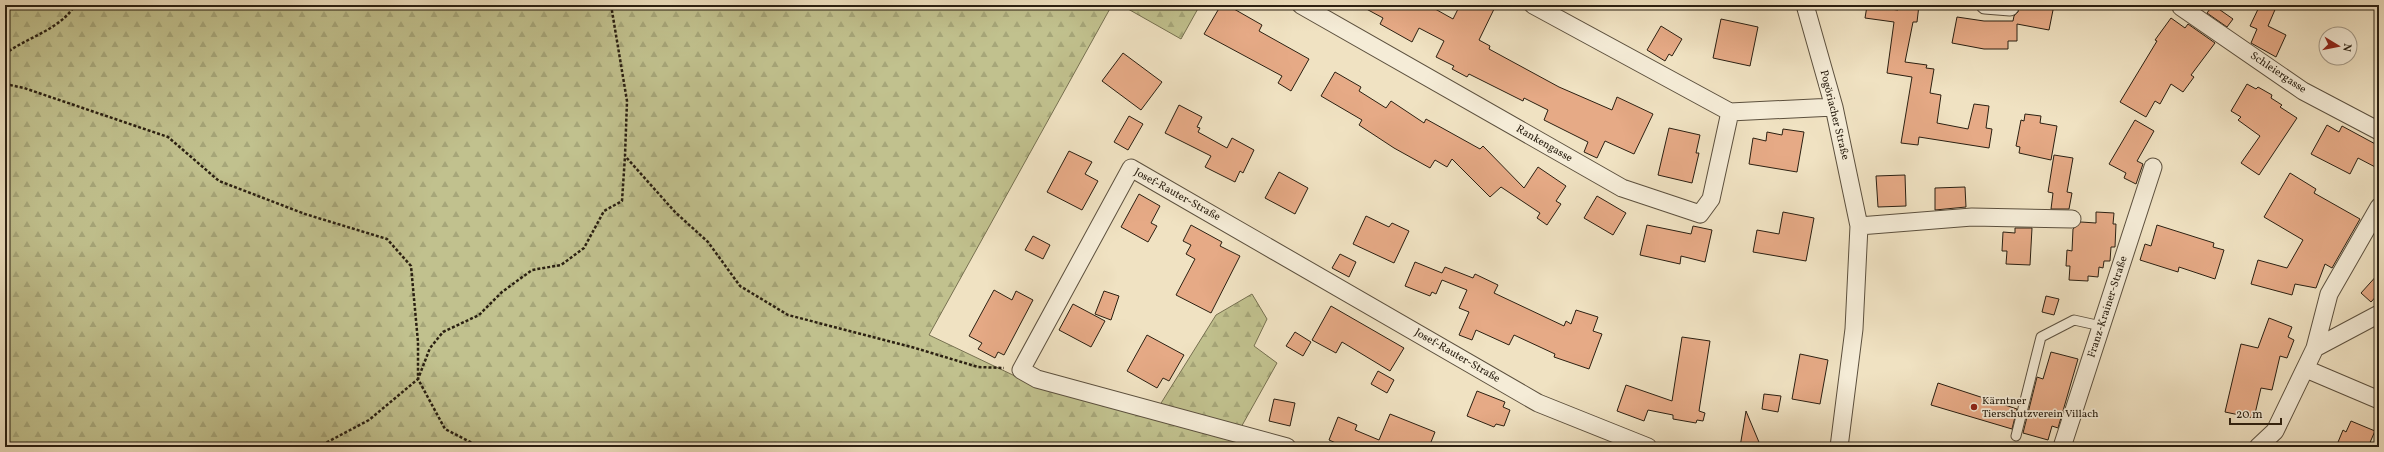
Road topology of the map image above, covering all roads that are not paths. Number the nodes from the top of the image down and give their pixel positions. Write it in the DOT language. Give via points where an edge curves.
graph roads {
  1 [pos="1301,5"];
  2 [pos="1533,5"];
  3 [pos="1805,5"];
  4 [pos="1985,5"];
  5 [pos="2010,7"];
  6 [pos="2181,7"];
  7 [pos="1834,107"];
  8 [pos="1730,112"];
  9 [pos="2379,131"];
  10 [pos="2153,166"];
  11 [pos="2379,207"];
  12 [pos="2072,219"];
  13 [pos="1859,226"];
  14 [pos="2379,314"];
  15 [pos="2101,326"];
  16 [pos="2315,348"];
  17 [pos="2306,369"];
  18 [pos="2379,400"];
  19 [pos="2016,436"];
  20 [pos="1287,447"];
  21 [pos="1648,447"];
  22 [pos="1839,447"];
  23 [pos="2062,447"];
  24 [pos="2258,447"];
  1 -- 8 [label="street, Rankengasse" via="1622,188 1700,214 1711,199"];
  2 -- 8 [label="street"];
  3 -- 7 [label="street, Pogöriacher Straße"];
  4 -- 5 [label="street"];
  6 -- 9 [label="street, Schleiergasse" via="2303,91"];
  7 -- 8 [label="street"];
  7 -- 13 [label="street, Pogöriacher Straße"];
  10 -- 15 [label="street, Franz-Krainer-Straße"];
  11 -- 16 [label="street" via="2329,294"];
  12 -- 13 [label="street" via="1972,217"];
  13 -- 22 [label="street, Pogöriacher Straße" via="1854,329"];
  14 -- 16 [label="street"];
  15 -- 19 [label="lane" via="2074,320 2041,337"];
  15 -- 23 [label="street, Franz-Krainer-Straße"];
  16 -- 17 [label="street"];
  17 -- 18 [label="street"];
  17 -- 24 [label="street" via="2275,431"];
  20 -- 21 [label="street, Josef-Rauter-Straße" via="1037,379 1021,370 1132,168 1538,403"];
}
